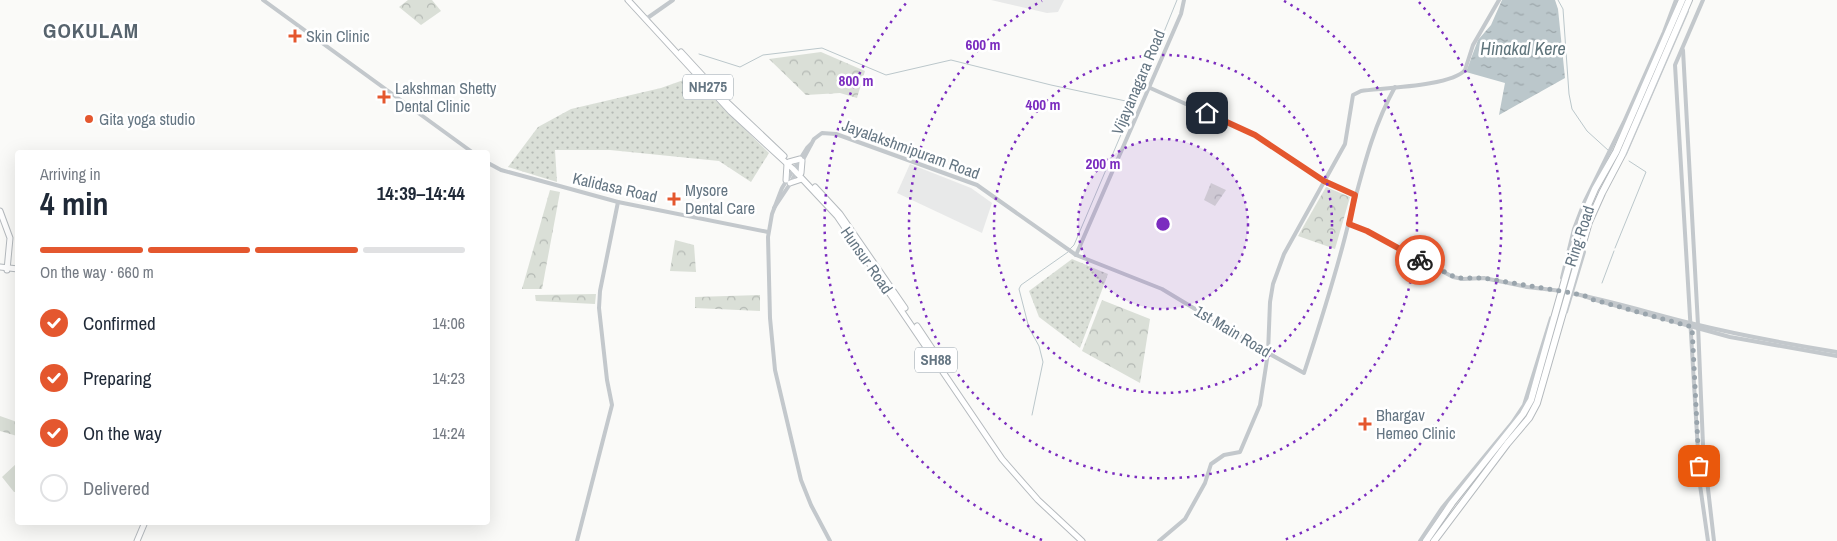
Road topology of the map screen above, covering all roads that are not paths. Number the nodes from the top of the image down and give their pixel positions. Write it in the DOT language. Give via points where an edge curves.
graph roads {
  1 [pos="263,0"];
  2 [pos="630,0"];
  3 [pos="673,0"];
  4 [pos="1184,0"];
  5 [pos="1499,0"];
  6 [pos="1676,0"];
  7 [pos="1682,0"];
  8 [pos="1690,0"];
  9 [pos="1703,0"];
  10 [pos="648,19"];
  11 [pos="1683,48"];
  12 [pos="1148,87"];
  13 [pos="1395,87"];
  14 [pos="1688,141"];
  15 [pos="1680,143"];
  16 [pos="469,150"];
  17 [pos="801,160"];
  18 [pos="788,163"];
  19 [pos="490,164"];
  20 [pos="797,171"];
  21 [pos="1324,181"];
  22 [pos="788,182"];
  23 [pos="1355,195"];
  24 [pos="618,202"];
  25 [pos="0,211"];
  26 [pos="1349,224"];
  27 [pos="768,234"];
  28 [pos="1076,255"];
  29 [pos="4,268"];
  30 [pos="1566,292"];
  31 [pos="1691,325"];
  32 [pos="1699,327"];
  33 [pos="1268,353"];
  34 [pos="1837,354"];
  35 [pos="1695,389"];
  36 [pos="1701,389"];
  37 [pos="144,525"];
  38 [pos="137,541"];
  39 [pos="577,541"];
  40 [pos="830,541"];
  41 [pos="1084,541"];
  42 [pos="1158,541"];
  43 [pos="1420,541"];
  44 [pos="1426,541"];
  45 [pos="1435,541"];
  46 [pos="1708,541"];
  47 [pos="1714,541"];
  1 -- 16 [label="street"];
  2 -- 10 [label="main road, Hunsur Road / NH275"];
  3 -- 10 [label="street"];
  4 -- 12 [label="street, Vijayanagara Road" via="1181,14"];
  5 -- 13 [label="street" via="1473,45 1463,72 1436,82"];
  6 -- 30 [label="street" via="1574,230"];
  7 -- 30 [label="highway, Ring Road" via="1616,152 1582,219"];
  8 -- 30 [label="highway, Ring Road" via="1619,164 1589,222"];
  9 -- 11 [label="street"];
  10 -- 18 [label="main road, Hunsur Road / NH275" via="731,112"];
  11 -- 14 [label="street"];
  11 -- 15 [label="street" via="1675,64"];
  12 -- 21 [label="street" via="1255,135"];
  12 -- 28 [label="street, Vijayanagara Road"];
  13 -- 21 [label="street" via="1353,95 1346,144"];
  13 -- 23 [label="street" via="1380,118"];
  14 -- 15 [label="street"];
  14 -- 32 [label="street"];
  15 -- 31 [label="street"];
  17 -- 18 [label="main road"];
  17 -- 20 [label="main road"];
  17 -- 20 [label="street, Jayalakshmipuram Road"];
  17 -- 28 [label="street, Jayalakshmipuram Road" via="814,139 822,133 836,134 986,190"];
  18 -- 20 [label="main road, Hunsur Road / NH275"];
  18 -- 22 [label="main road"];
  19 -- 24 [label="street, Kalidasa Road" via="501,170"];
  20 -- 22 [label="main road"];
  20 -- 22 [label="street, Jayalakshmipuram Road"];
  20 -- 41 [label="main road, Hunsur Road / SH88" via="836,216 1002,458 1038,500"];
  21 -- 23 [label="street"];
  21 -- 33 [label="street" via="1278,268 1270,302"];
  22 -- 27 [label="street, Jayalakshmipuram Road" via="774,208"];
  23 -- 26 [label="street"];
  24 -- 27 [label="street, Kalidasa Road"];
  24 -- 39 [label="street" via="599,308 612,405"];
  25 -- 29 [label="main road" via="10,235"];
  26 -- 30 [label="street" via="1453,276"];
  26 -- 33 [label="street, 1st Main Road" via="1304,372"];
  27 -- 40 [label="street, Jayalakshmipuram Road" via="775,370 805,492"];
  28 -- 33 [label="street, 1st Main Road" via="1162,289"];
  30 -- 31 [label="street"];
  30 -- 43 [label="street" via="1524,405 1442,508"];
  30 -- 44 [label="highway, Ring Road" via="1524,414 1452,503"];
  30 -- 45 [label="highway, Ring Road" via="1537,403"];
  31 -- 32 [label="street"];
  31 -- 35 [label="street"];
  32 -- 34 [label="street"];
  32 -- 36 [label="street"];
  33 -- 42 [label="street" via="1260,405 1240,452 1211,464 1205,483 1185,519"];
  35 -- 36 [label="street"];
  35 -- 46 [label="street" via="1700,485"];
  36 -- 47 [label="street" via="1703,445"];
  37 -- 38 [label="main road"];
}
